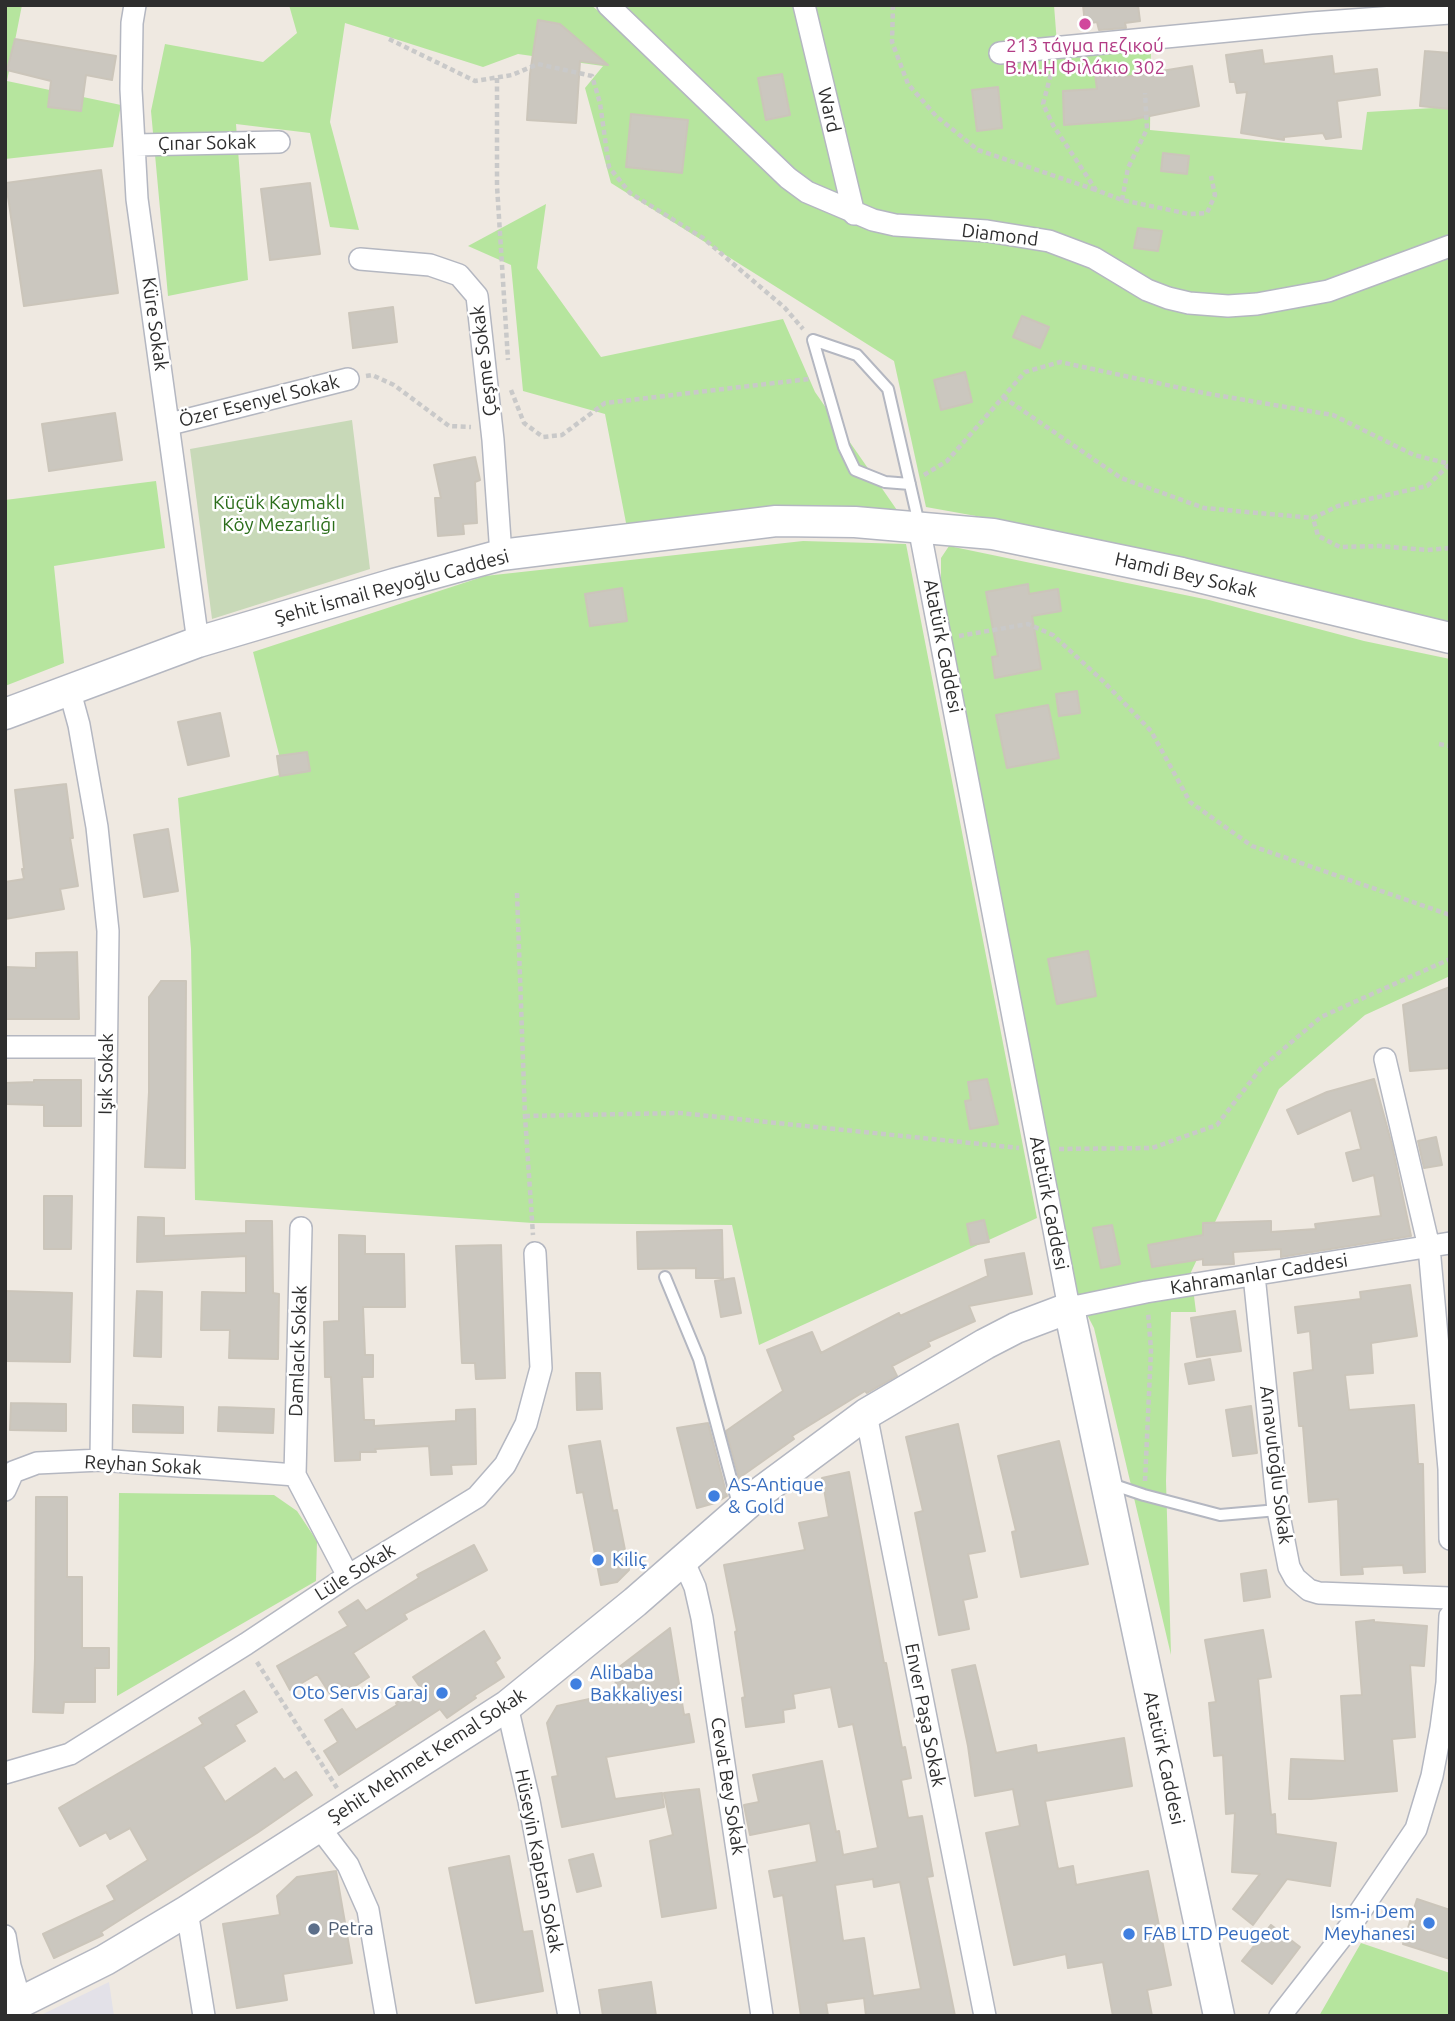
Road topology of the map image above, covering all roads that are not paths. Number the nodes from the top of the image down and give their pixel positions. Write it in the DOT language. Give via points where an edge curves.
graph roads {
  1 [pos="135,5"];
  2 [pos="608,5"];
  3 [pos="804,5"];
  4 [pos="1450,13"];
  5 [pos="1310,14"];
  6 [pos="1000,53"];
  7 [pos="279,142"];
  8 [pos="135,145"];
  9 [pos="854,214"];
  10 [pos="1450,246"];
  11 [pos="360,259"];
  12 [pos="348,379"];
  13 [pos="170,424"];
  14 [pos="910,484"];
  15 [pos="919,527"];
  16 [pos="501,555"];
  17 [pos="1450,638"];
  18 [pos="198,642"];
  19 [pos="70,692"];
  20 [pos="5,714"];
  21 [pos="5,1047"];
  22 [pos="106,1047"];
  23 [pos="1385,1059"];
  24 [pos="301,1228"];
  25 [pos="1439,1245"];
  26 [pos="535,1253"];
  27 [pos="1255,1275"];
  28 [pos="665,1277"];
  29 [pos="1069,1308"];
  30 [pos="866,1414"];
  31 [pos="101,1461"];
  32 [pos="1449,1469"];
  33 [pos="295,1475"];
  34 [pos="1106,1482"];
  35 [pos="5,1490"];
  36 [pos="1278,1510"];
  37 [pos="740,1511"];
  38 [pos="1450,1539"];
  39 [pos="683,1560"];
  40 [pos="348,1576"];
  41 [pos="1450,1598"];
  42 [pos="1450,1616"];
  43 [pos="507,1706"];
  44 [pos="5,1773"];
  45 [pos="319,1827"];
  46 [pos="187,1911"];
  47 [pos="5,1936"];
  48 [pos="13,2006"];
  49 [pos="204,2016"];
  50 [pos="386,2016"];
  51 [pos="569,2016"];
  52 [pos="762,2016"];
  53 [pos="985,2016"];
  54 [pos="1219,2016"];
  55 [pos="1280,2016"];
  1 -- 8 [label="street, Küre Sokak" via="131,89"];
  2 -- 9 [label="street, Diamond" via="788,178"];
  3 -- 9 [label="street, Ward"];
  4 -- 5 [label="street"];
  5 -- 6 [label="street"];
  7 -- 8 [label="street, Çınar Sokak"];
  8 -- 13 [label="street, Küre Sokak" via="137,200"];
  9 -- 10 [label="street, Diamond" via="895,225 987,231 1049,241 1094,258 1168,298 1228,306 1328,291"];
  11 -- 16 [label="street, Çeşme Sokak" via="430,265 459,275 477,296"];
  12 -- 13 [label="street, Özer Esenyel Sokak"];
  13 -- 18 [label="street, Küre Sokak"];
  14 -- 14 [label="lane, Atatürk Caddesi" via="885,482 855,470 813,340 856,355 888,389"];
  14 -- 15 [label="lane, Atatürk Caddesi"];
  15 -- 16 [label="street, Şehit İsmail Reyoğlu Caddesi" via="776,521"];
  15 -- 17 [label="street, Hamdi Bey Sokak" via="993,534 1182,573"];
  15 -- 29 [label="street, Atatürk Caddesi"];
  16 -- 18 [label="street, Şehit İsmail Reyoğlu Caddesi"];
  18 -- 19 [label="street, Şehit İsmail Reyoğlu Caddesi"];
  19 -- 20 [label="street, Şehit İsmail Reyoğlu Caddesi"];
  19 -- 22 [label="street, Işık Sokak" via="97,827 108,931"];
  21 -- 22 [label="street"];
  22 -- 31 [label="street, Işık Sokak"];
  23 -- 25 [label="street"];
  24 -- 33 [label="street, Damlacık Sokak"];
  25 -- 27 [label="street, Kahramanlar Caddesi"];
  25 -- 32 [label="street"];
  26 -- 40 [label="street, Lüle Sokak" via="541,1368 526,1424 505,1465 477,1497"];
  27 -- 29 [label="street, Kahramanlar Caddesi"];
  27 -- 36 [label="street, Arnavutoğlu Sokak"];
  28 -- 37 [label="lane" via="699,1359"];
  29 -- 30 [label="street, Şehit Mehmet Kemal Sokak" via="985,1344"];
  29 -- 34 [label="street, Atatürk Caddesi"];
  30 -- 37 [label="street, Şehit Mehmet Kemal Sokak"];
  30 -- 53 [label="street, Enver Paşa Sokak"];
  31 -- 33 [label="street, Reyhan Sokak"];
  31 -- 35 [label="street, Reyhan Sokak" via="37,1462 13,1472"];
  32 -- 38 [label="street"];
  33 -- 40 [label="street"];
  34 -- 36 [label="lane" via="1220,1516"];
  34 -- 54 [label="street, Atatürk Caddesi"];
  36 -- 41 [label="street, Arnavutoğlu Sokak" via="1289,1567 1309,1590"];
  37 -- 39 [label="street, Şehit Mehmet Kemal Sokak"];
  39 -- 43 [label="street, Şehit Mehmet Kemal Sokak"];
  39 -- 52 [label="street, Cevat Bey Sokak" via="702,1618"];
  40 -- 44 [label="street, Lüle Sokak" via="70,1754"];
  42 -- 55 [label="street" via="1441,1728 1416,1829 1351,1925"];
  43 -- 45 [label="street, Şehit Mehmet Kemal Sokak"];
  43 -- 51 [label="street, Hüseyin Kaptan Sokak"];
  45 -- 46 [label="street, Şehit Mehmet Kemal Sokak"];
  45 -- 50 [label="street" via="348,1865 368,1910"];
  46 -- 48 [label="street, Şehit Mehmet Kemal Sokak" via="105,1961"];
  46 -- 49 [label="street"];
  47 -- 48 [label="street"];
}
